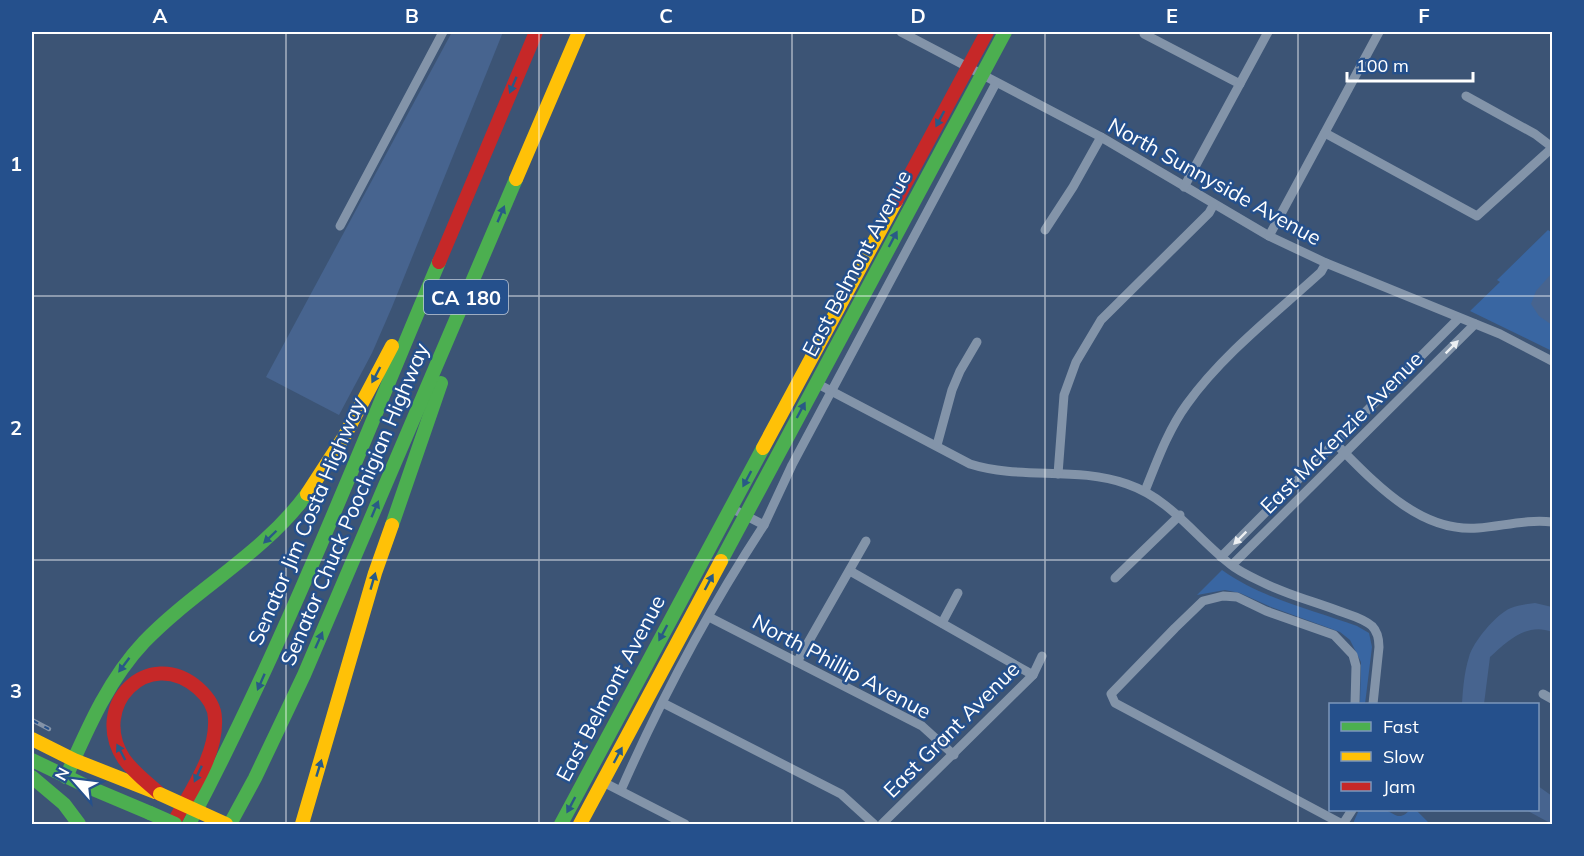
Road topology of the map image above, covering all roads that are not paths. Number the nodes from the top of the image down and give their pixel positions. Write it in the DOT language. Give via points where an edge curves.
graph roads {
  1 [pos="443,32"];
  2 [pos="536,32"];
  3 [pos="579,32"];
  4 [pos="901,32"];
  5 [pos="987,32"];
  6 [pos="1005,32"];
  7 [pos="1268,32"];
  8 [pos="1379,32"];
  9 [pos="1143,34"];
  10 [pos="968,68"];
  11 [pos="981,75"];
  12 [pos="996,83"];
  13 [pos="1240,84"];
  14 [pos="1466,96"];
  15 [pos="1325,133"];
  16 [pos="1101,137"];
  17 [pos="1552,147"];
  18 [pos="1184,187"];
  19 [pos="1214,204"];
  20 [pos="340,226"];
  21 [pos="452,230"];
  22 [pos="1045,230"];
  23 [pos="1269,236"];
  24 [pos="489,243"];
  25 [pos="1326,263"];
  26 [pos="1459,318"];
  27 [pos="1475,324"];
  28 [pos="977,342"];
  29 [pos="1552,361"];
  30 [pos="816,382"];
  31 [pos="832,391"];
  32 [pos="1335,443"];
  33 [pos="937,445"];
  34 [pos="1346,453"];
  35 [pos="1058,474"];
  36 [pos="1145,491"];
  37 [pos="731,508"];
  38 [pos="745,515"];
  39 [pos="1180,515"];
  40 [pos="1552,522"];
  41 [pos="764,525"];
  42 [pos="866,542"];
  43 [pos="1221,557"];
  44 [pos="1232,565"];
  45 [pos="850,571"];
  46 [pos="1115,578"];
  47 [pos="958,593"];
  48 [pos="709,616"];
  49 [pos="942,623"];
  50 [pos="1041,656"];
  51 [pos="797,662"];
  52 [pos="1034,675"];
  53 [pos="1543,694"];
  54 [pos="1552,699"];
  55 [pos="663,703"];
  56 [pos="1355,703"];
  57 [pos="1372,703"];
  58 [pos="32,739"];
  59 [pos="954,755"];
  60 [pos="32,760"];
  61 [pos="74,760"];
  62 [pos="32,777"];
  63 [pos="66,777"];
  64 [pos="603,782"];
  65 [pos="621,790"];
  66 [pos="160,795"];
  67 [pos="1351,811"];
  68 [pos="79,825"];
  69 [pos="174,825"];
  70 [pos="189,825"];
  71 [pos="228,825"];
  72 [pos="302,825"];
  73 [pos="561,825"];
  74 [pos="580,825"];
  75 [pos="685,825"];
  76 [pos="874,825"];
  77 [pos="882,825"];
  78 [pos="1342,825"];
  1 -- 20 [label="street"];
  2 -- 21 [label="main road, CA 180, one-way"];
  24 -- 3 [label="main road, Senator Chuck Poochigian Highway / CA 180, one-way"];
  4 -- 10 [label="street, North Sunnyside Avenue"];
  5 -- 10 [label="main road, East Belmont Avenue"];
  6 -- 11 [label="main road, East Belmont Avenue"];
  7 -- 13 [label="street"];
  8 -- 15 [label="street"];
  9 -- 13 [label="street"];
  10 -- 11 [label="street, North Sunnyside Avenue"];
  10 -- 37 [label="main road, East Belmont Avenue, one-way"];
  11 -- 12 [label="street, North Sunnyside Avenue"];
  30 -- 11 [label="main road, East Belmont Avenue, one-way"];
  12 -- 16 [label="street, North Sunnyside Avenue"];
  12 -- 31 [label="street, East Belmont Avenue"];
  13 -- 18 [label="street"];
  14 -- 17 [label="street"];
  15 -- 17 [label="street" via="1477,216"];
  15 -- 23 [label="street"];
  16 -- 18 [label="street, North Sunnyside Avenue"];
  16 -- 22 [label="street"];
  18 -- 19 [label="street, North Sunnyside Avenue"];
  19 -- 23 [label="street, North Sunnyside Avenue"];
  19 -- 35 [label="street" via="1101,321 1076,362 1064,394"];
  21 -- 61 [label="main road, one-way" via="318,480 258,548 142,644 110,685"];
  21 -- 70 [label="main road, Senator Jim Costa Highway / CA 180, one-way" via="273,655"];
  23 -- 25 [label="street, North Sunnyside Avenue"];
  71 -- 24 [label="main road, Senator Chuck Poochigian Highway / CA 180, one-way" via="304,675"];
  72 -- 24 [label="main road, one-way" via="375,573"];
  25 -- 26 [label="street, North Sunnyside Avenue"];
  25 -- 36 [label="street" via="1321,272 1218,366 1186,405"];
  26 -- 27 [label="street, North Sunnyside Avenue"];
  26 -- 32 [label="street, East McKenzie Avenue"];
  27 -- 29 [label="street, North Sunnyside Avenue"];
  34 -- 27 [label="street, East McKenzie Avenue, one-way"];
  28 -- 33 [label="street" via="952,390"];
  30 -- 31 [label="street"];
  38 -- 30 [label="main road, East Belmont Avenue, one-way"];
  31 -- 33 [label="street"];
  31 -- 41 [label="street, East Belmont Avenue"];
  32 -- 34 [label="street"];
  32 -- 43 [label="street, East McKenzie Avenue, one-way"];
  33 -- 35 [label="street" via="981,468"];
  34 -- 40 [label="street" via="1386,493 1440,523 1477,528"];
  34 -- 44 [label="street, East McKenzie Avenue"];
  35 -- 36 [label="street" via="1110,478"];
  36 -- 39 [label="street"];
  37 -- 38 [label="street"];
  37 -- 73 [label="main road, East Belmont Avenue, one-way"];
  38 -- 41 [label="street"];
  64 -- 38 [label="main road, East Belmont Avenue, one-way"];
  39 -- 43 [label="street"];
  39 -- 46 [label="street"];
  41 -- 48 [label="street, East Belmont Avenue"];
  42 -- 45 [label="street"];
  43 -- 44 [label="street"];
  44 -- 57 [label="street" via="1270,586 1359,618 1374,628 1379,647"];
  45 -- 49 [label="street"];
  45 -- 51 [label="street"];
  47 -- 49 [label="street"];
  48 -- 51 [label="street, North Phillip Avenue"];
  48 -- 55 [label="street, East Belmont Avenue"];
  49 -- 52 [label="street"];
  50 -- 52 [label="street, East Grant Avenue"];
  51 -- 59 [label="street, North Phillip Avenue" via="922,726"];
  52 -- 59 [label="street, East Grant Avenue"];
  53 -- 54 [label="street"];
  55 -- 65 [label="street, East Belmont Avenue"];
  55 -- 76 [label="street" via="841,794"];
  56 -- 78 [label="street" via="1353,655 1334,635 1237,597 1223,596 1203,601 1111,694 1114,703"];
  58 -- 61 [label="main road"];
  59 -- 77 [label="street, East Grant Avenue"];
  60 -- 63 [label="main road"];
  61 -- 63 [label="main road"];
  61 -- 66 [label="main road"];
  62 -- 68 [label="main road" via="59,798"];
  63 -- 69 [label="main road, bridge"];
  64 -- 65 [label="street"];
  64 -- 74 [label="main road, East Belmont Avenue"];
  65 -- 75 [label="street"];
  66 -- 69 [label="main road, one-way" via="121,754 112,719 118,700 132,684 148,676 166,674 184,678 200,689 211,703 216,721 207,755"];
  66 -- 71 [label="main road, bridge"];
  67 -- 78 [label="street"];
}
